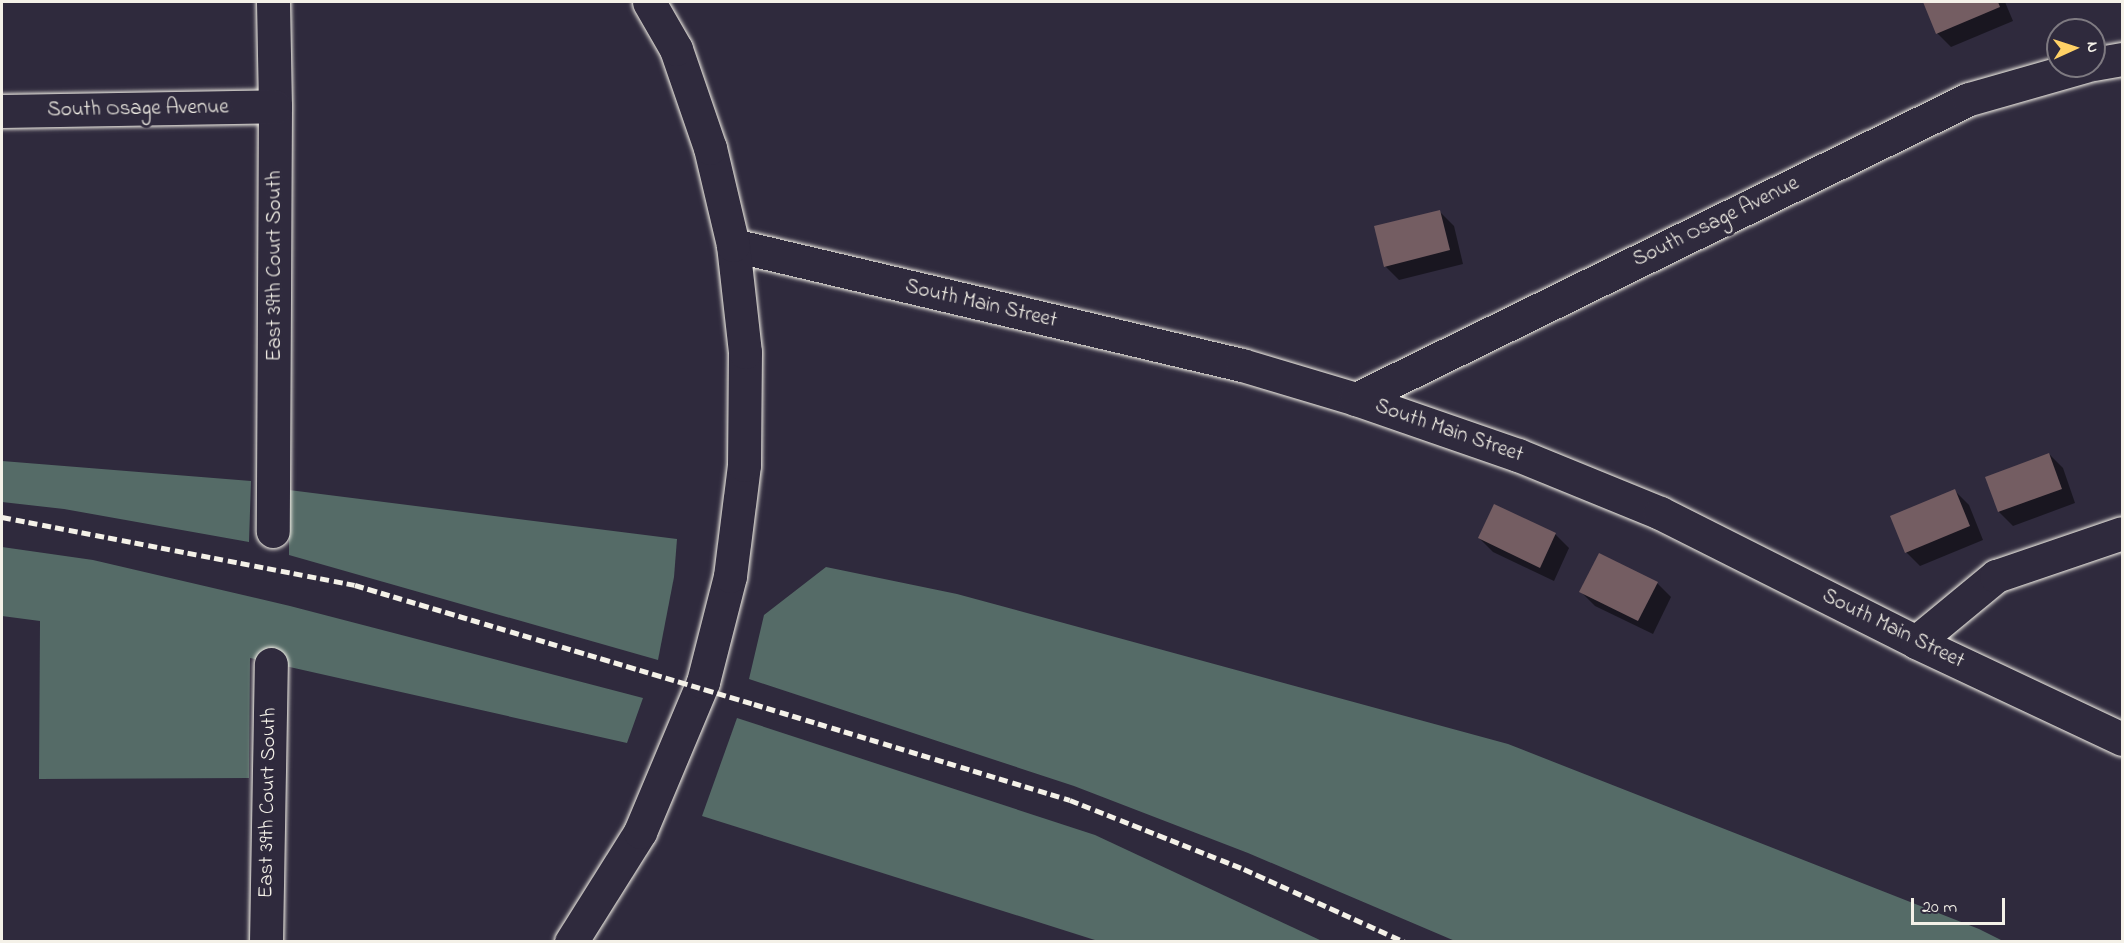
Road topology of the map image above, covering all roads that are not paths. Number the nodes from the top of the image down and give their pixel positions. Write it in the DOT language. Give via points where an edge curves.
graph roads {
  1 [pos="273,2"];
  2 [pos="649,2"];
  3 [pos="2122,59"];
  4 [pos="2106,62"];
  5 [pos="2046,77"];
  6 [pos="275,106"];
  7 [pos="2,111"];
  8 [pos="733,245"];
  9 [pos="1356,399"];
  10 [pos="273,531"];
  11 [pos="2122,533"];
  12 [pos="1916,642"];
  13 [pos="271,664"];
  14 [pos="2122,739"];
  15 [pos="266,942"];
  16 [pos="571,942"];
  1 -- 6 [label="street, East 39th Court South"];
  2 -- 8 [label="street" via="676,49 711,148"];
  3 -- 4 [label="street"];
  5 -- 9 [label="street, South Osage Avenue" via="1969,99"];
  6 -- 7 [label="street, South Osage Avenue"];
  6 -- 10 [label="street, East 39th Court South"];
  8 -- 9 [label="street, South Main Street" via="1230,363"];
  8 -- 16 [label="street" via="745,352 745,453 730,576 703,682 640,832"];
  9 -- 12 [label="street, South Main Street" via="1518,455 1660,513"];
  11 -- 12 [label="street" via="1996,576"];
  12 -- 14 [label="street, South Main Street"];
  13 -- 15 [label="street, East 39th Court South"];
}
